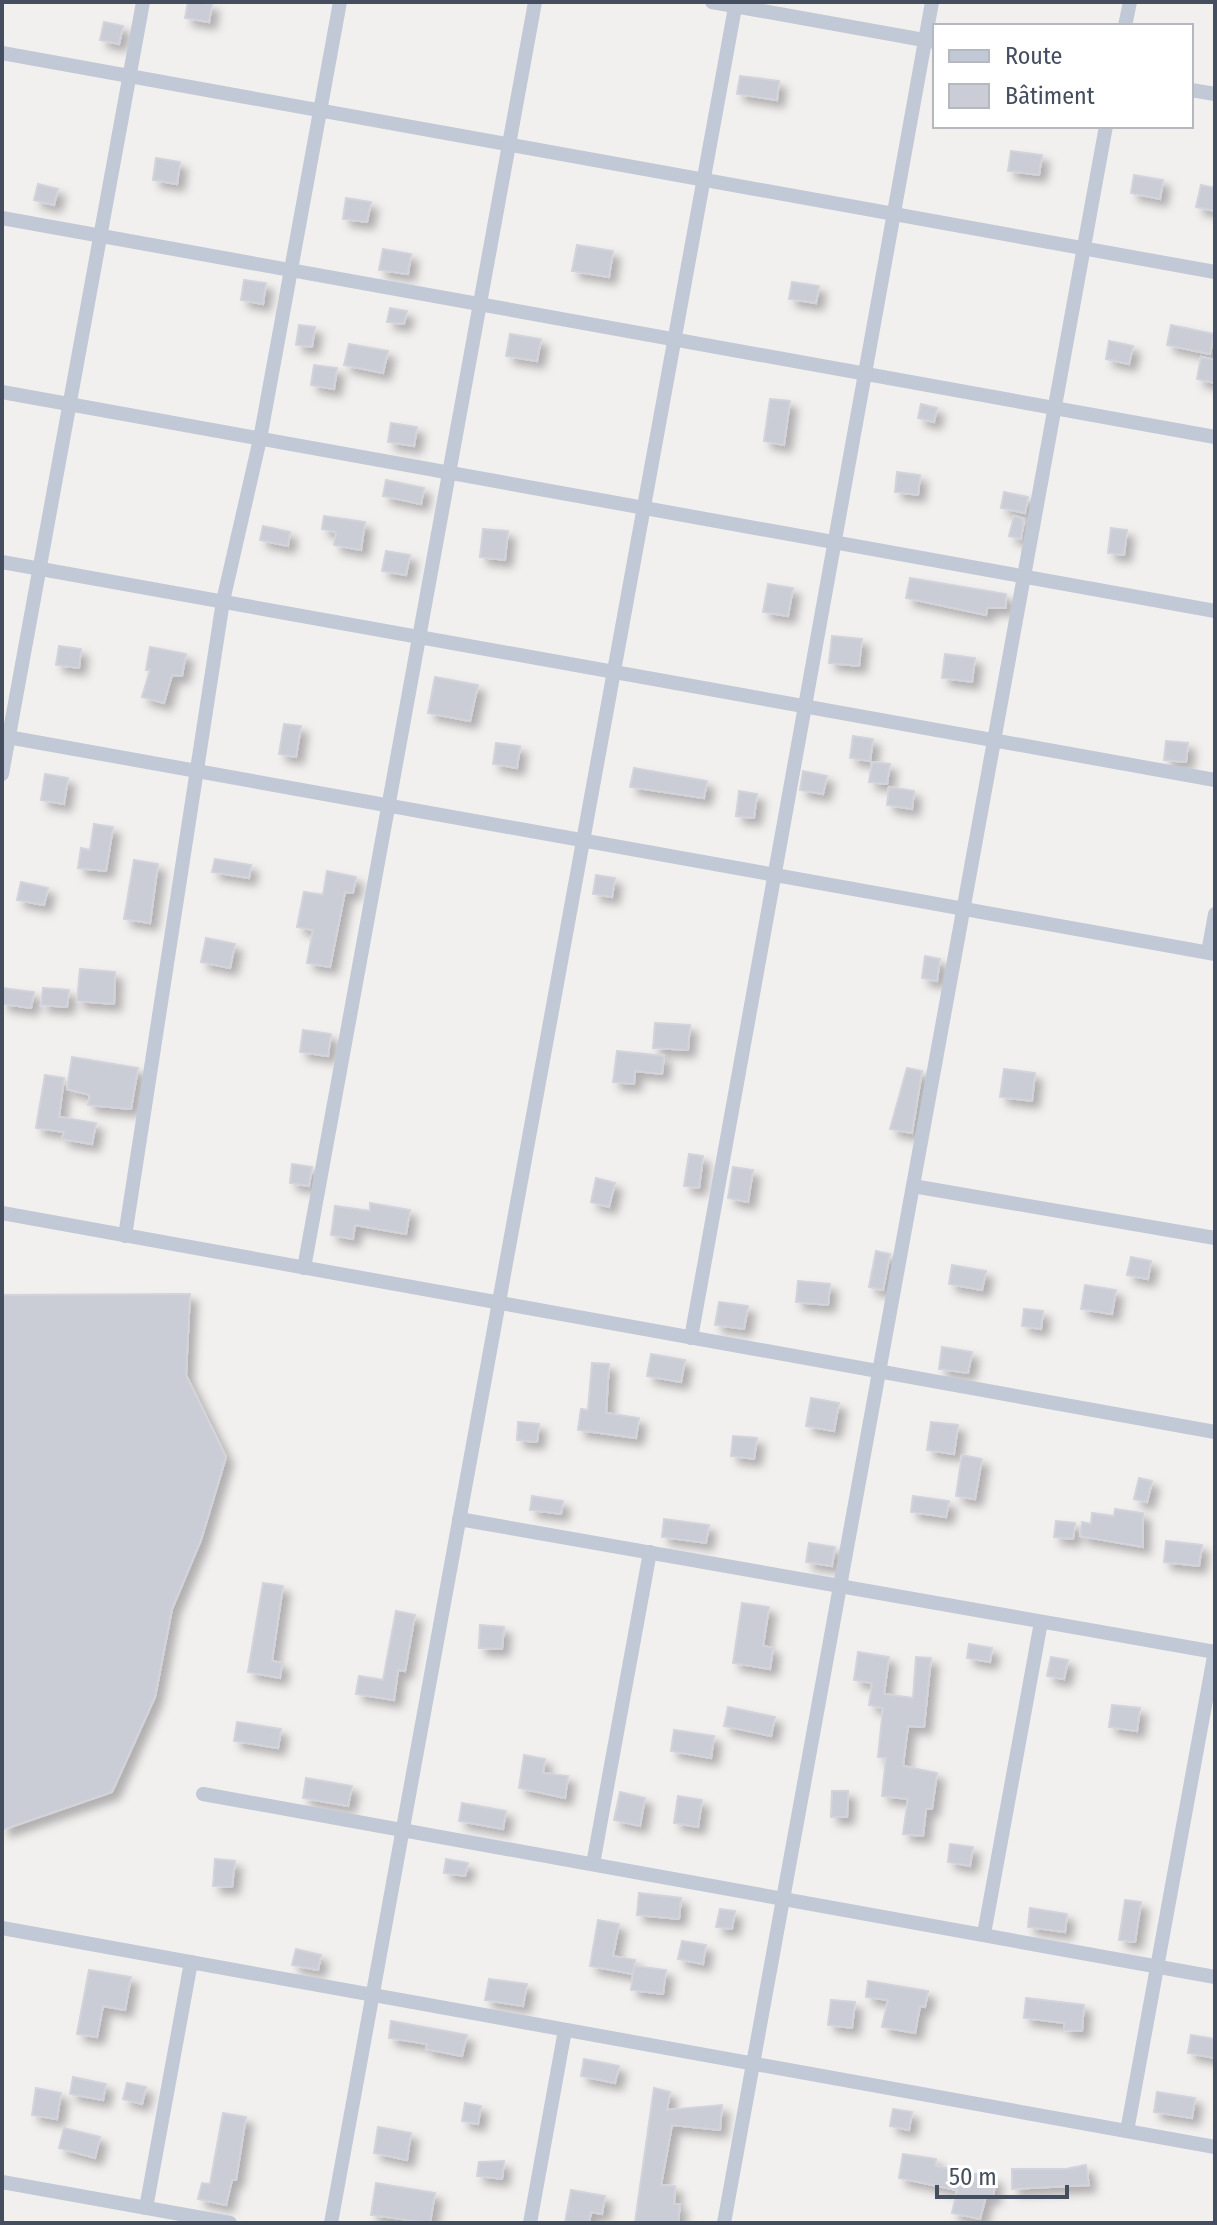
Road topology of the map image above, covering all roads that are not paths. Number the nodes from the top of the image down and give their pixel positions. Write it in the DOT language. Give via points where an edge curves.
graph roads {
  1 [pos="143,2"];
  2 [pos="340,2"];
  3 [pos="535,2"];
  4 [pos="712,2"];
  5 [pos="932,2"];
  6 [pos="1130,2"];
  7 [pos="736,4"];
  8 [pos="1125,24"];
  9 [pos="931,41"];
  10 [pos="2,53"];
  11 [pos="129,75"];
  12 [pos="1193,90"];
  13 [pos="1215,94"];
  14 [pos="320,110"];
  15 [pos="1106,128"];
  16 [pos="509,144"];
  17 [pos="704,179"];
  18 [pos="895,213"];
  19 [pos="2,218"];
  20 [pos="100,236"];
  21 [pos="1083,249"];
  22 [pos="291,270"];
  23 [pos="1215,272"];
  24 [pos="480,304"];
  25 [pos="674,339"];
  26 [pos="866,374"];
  27 [pos="2,392"];
  28 [pos="69,404"];
  29 [pos="1054,410"];
  30 [pos="1215,437"];
  31 [pos="260,439"];
  32 [pos="449,473"];
  33 [pos="644,508"];
  34 [pos="836,542"];
  35 [pos="2,562"];
  36 [pos="39,568"];
  37 [pos="1024,578"];
  38 [pos="223,601"];
  39 [pos="1215,611"];
  40 [pos="419,638"];
  41 [pos="614,672"];
  42 [pos="806,706"];
  43 [pos="5,737"];
  44 [pos="994,742"];
  45 [pos="2,774"];
  46 [pos="196,774"];
  47 [pos="1215,780"];
  48 [pos="388,807"];
  49 [pos="583,841"];
  50 [pos="775,875"];
  51 [pos="963,911"];
  52 [pos="1215,914"];
  53 [pos="1212,953"];
  54 [pos="913,1186"];
  55 [pos="2,1213"];
  56 [pos="125,1236"];
  57 [pos="1215,1238"];
  58 [pos="304,1268"];
  59 [pos="499,1303"];
  60 [pos="691,1338"];
  61 [pos="879,1373"];
  62 [pos="1215,1432"];
  63 [pos="459,1519"];
  64 [pos="650,1552"];
  65 [pos="840,1588"];
  66 [pos="1041,1622"];
  67 [pos="1215,1652"];
  68 [pos="203,1794"];
  69 [pos="403,1830"];
  70 [pos="593,1864"];
  71 [pos="783,1900"];
  72 [pos="2,1928"];
  73 [pos="984,1934"];
  74 [pos="191,1962"];
  75 [pos="1158,1965"];
  76 [pos="1215,1977"];
  77 [pos="373,1995"];
  78 [pos="565,2030"];
  79 [pos="752,2065"];
  80 [pos="1127,2131"];
  81 [pos="1215,2147"];
  82 [pos="2,2182"];
  83 [pos="146,2208"];
  84 [pos="230,2223"];
  85 [pos="331,2223"];
  86 [pos="530,2223"];
  87 [pos="724,2223"];
  1 -- 11 [label="street"];
  2 -- 14 [label="street"];
  3 -- 16 [label="street"];
  4 -- 7 [label="street"];
  5 -- 9 [label="street"];
  6 -- 8 [label="street"];
  7 -- 9 [label="street"];
  7 -- 17 [label="street"];
  9 -- 18 [label="street"];
  10 -- 11 [label="street"];
  11 -- 14 [label="street"];
  11 -- 20 [label="street"];
  12 -- 13 [label="street"];
  14 -- 16 [label="street"];
  14 -- 22 [label="street"];
  15 -- 21 [label="street"];
  16 -- 17 [label="street"];
  16 -- 24 [label="street"];
  17 -- 18 [label="street"];
  17 -- 25 [label="street"];
  18 -- 21 [label="street"];
  18 -- 26 [label="street"];
  19 -- 20 [label="street"];
  20 -- 22 [label="street"];
  20 -- 28 [label="street"];
  21 -- 23 [label="street"];
  21 -- 29 [label="street"];
  22 -- 24 [label="street"];
  22 -- 31 [label="street"];
  24 -- 25 [label="street"];
  24 -- 32 [label="street"];
  25 -- 26 [label="street"];
  25 -- 33 [label="street"];
  26 -- 29 [label="street"];
  26 -- 34 [label="street"];
  27 -- 28 [label="street"];
  28 -- 31 [label="street"];
  28 -- 36 [label="street"];
  29 -- 30 [label="street"];
  29 -- 37 [label="street"];
  31 -- 32 [label="street"];
  31 -- 38 [label="street"];
  32 -- 33 [label="street"];
  32 -- 40 [label="street"];
  33 -- 34 [label="street"];
  33 -- 41 [label="street"];
  34 -- 37 [label="street"];
  34 -- 42 [label="street"];
  35 -- 36 [label="street"];
  36 -- 38 [label="street"];
  36 -- 43 [label="street"];
  37 -- 39 [label="street"];
  37 -- 44 [label="street"];
  38 -- 40 [label="street"];
  38 -- 46 [label="street"];
  40 -- 41 [label="street"];
  40 -- 48 [label="street"];
  41 -- 42 [label="street"];
  41 -- 49 [label="street"];
  42 -- 44 [label="street"];
  42 -- 50 [label="street"];
  43 -- 45 [label="street"];
  43 -- 46 [label="street"];
  44 -- 47 [label="street"];
  44 -- 51 [label="street"];
  46 -- 48 [label="street"];
  46 -- 56 [label="street"];
  48 -- 49 [label="street"];
  48 -- 58 [label="street"];
  49 -- 50 [label="street"];
  49 -- 59 [label="street"];
  50 -- 51 [label="street"];
  50 -- 60 [label="street"];
  51 -- 53 [label="street"];
  51 -- 54 [label="street"];
  52 -- 53 [label="street"];
  54 -- 57 [label="street"];
  54 -- 61 [label="street"];
  55 -- 56 [label="street"];
  56 -- 58 [label="street"];
  58 -- 59 [label="street"];
  59 -- 60 [label="street"];
  59 -- 63 [label="street"];
  60 -- 61 [label="street"];
  61 -- 62 [label="street"];
  61 -- 65 [label="street"];
  63 -- 64 [label="street"];
  63 -- 69 [label="street"];
  64 -- 65 [label="street"];
  64 -- 70 [label="street"];
  65 -- 66 [label="street"];
  65 -- 71 [label="street"];
  66 -- 67 [label="street"];
  66 -- 73 [label="street"];
  67 -- 75 [label="street"];
  68 -- 69 [label="street"];
  69 -- 70 [label="street"];
  69 -- 77 [label="street"];
  70 -- 71 [label="street"];
  71 -- 73 [label="street"];
  71 -- 79 [label="street"];
  72 -- 74 [label="street"];
  73 -- 75 [label="street"];
  74 -- 77 [label="street"];
  74 -- 83 [label="street"];
  75 -- 76 [label="street"];
  75 -- 80 [label="street"];
  77 -- 78 [label="street"];
  77 -- 85 [label="street"];
  78 -- 79 [label="street"];
  78 -- 86 [label="street"];
  79 -- 80 [label="street"];
  79 -- 87 [label="street"];
  80 -- 81 [label="street"];
  82 -- 83 [label="street"];
  83 -- 84 [label="street"];
}
